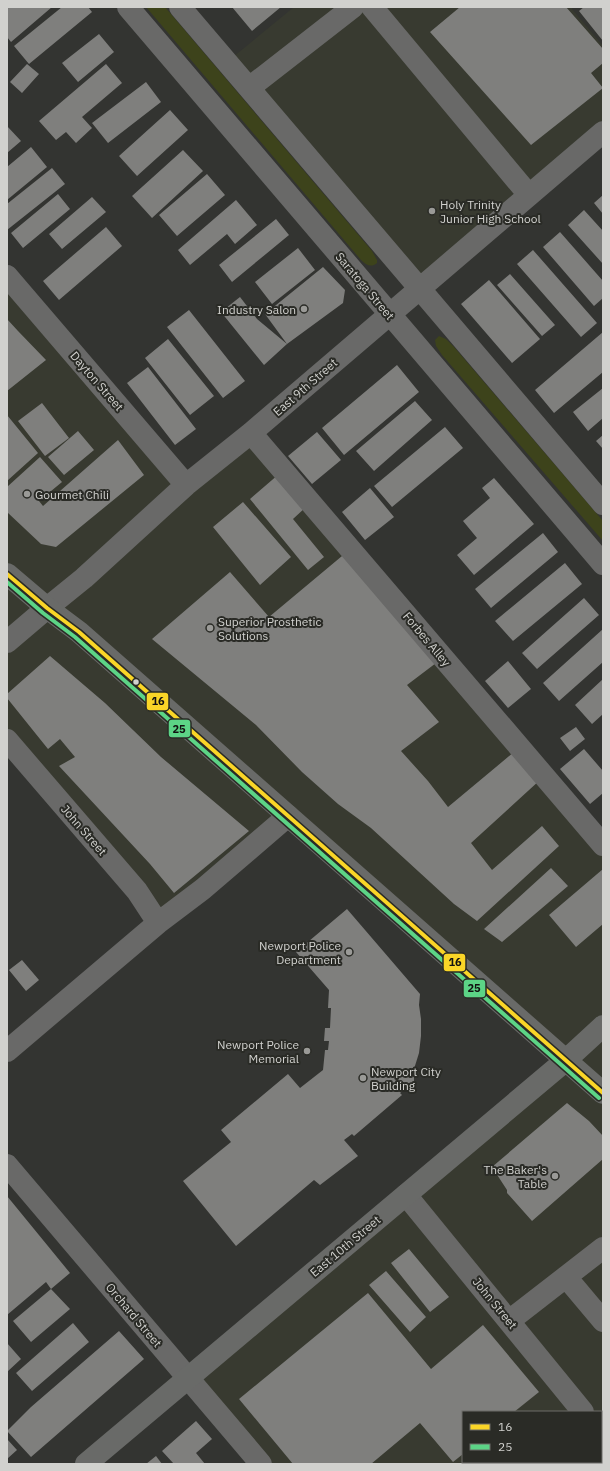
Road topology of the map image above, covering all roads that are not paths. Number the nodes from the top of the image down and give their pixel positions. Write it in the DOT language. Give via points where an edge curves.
graph roads {
  1 [pos="128,7"];
  2 [pos="180,7"];
  3 [pos="353,7"];
  4 [pos="372,7"];
  5 [pos="249,88"];
  6 [pos="603,132"];
  7 [pos="529,195"];
  8 [pos="7,276"];
  9 [pos="420,289"];
  10 [pos="389,315"];
  11 [pos="251,433"];
  12 [pos="186,485"];
  13 [pos="603,504"];
  14 [pos="603,564"];
  15 [pos="7,574"];
  16 [pos="47,608"];
  17 [pos="7,642"];
  18 [pos="7,740"];
  19 [pos="288,816"];
  20 [pos="603,845"];
  21 [pos="158,923"];
  22 [pos="603,1026"];
  23 [pos="7,1051"];
  24 [pos="565,1061"];
  25 [pos="603,1093"];
  26 [pos="7,1166"];
  27 [pos="406,1195"];
  28 [pos="603,1248"];
  29 [pos="566,1277"];
  30 [pos="603,1321"];
  31 [pos="510,1322"];
  32 [pos="187,1378"];
  33 [pos="582,1411"];
  34 [pos="86,1464"];
  35 [pos="261,1464"];
  1 -- 10 [label="street, Saratoga Street"];
  2 -- 5 [label="street"];
  3 -- 5 [label="street"];
  4 -- 7 [label="street"];
  5 -- 9 [label="street"];
  6 -- 7 [label="street, East 9th Street"];
  7 -- 9 [label="street, East 9th Street"];
  8 -- 12 [label="street, Dayton Street"];
  9 -- 10 [label="street, East 9th Street"];
  9 -- 13 [label="street"];
  10 -- 11 [label="street, East 9th Street"];
  10 -- 14 [label="street, Saratoga Street"];
  11 -- 12 [label="street, East 9th Street"];
  11 -- 20 [label="street, Forbes Alley"];
  12 -- 16 [label="street, East 9th Street" via="84,578"];
  15 -- 16 [label="main road"];
  16 -- 17 [label="street, East 9th Street"];
  16 -- 19 [label="main road" via="79,632"];
  18 -- 21 [label="street, John Street" via="136,891"];
  19 -- 21 [label="street" via="199,892"];
  19 -- 24 [label="main road"];
  21 -- 23 [label="street"];
  22 -- 24 [label="main road, East 10th Street"];
  24 -- 25 [label="main road"];
  24 -- 27 [label="main road, East 10th Street"];
  26 -- 32 [label="street, Orchard Street"];
  27 -- 31 [label="street, John Street"];
  27 -- 32 [label="main road, East 10th Street"];
  28 -- 29 [label="street"];
  29 -- 30 [label="street"];
  29 -- 31 [label="street"];
  31 -- 33 [label="street, John Street"];
  32 -- 34 [label="main road, East 10th Street"];
  32 -- 35 [label="street, Orchard Street"];
}
